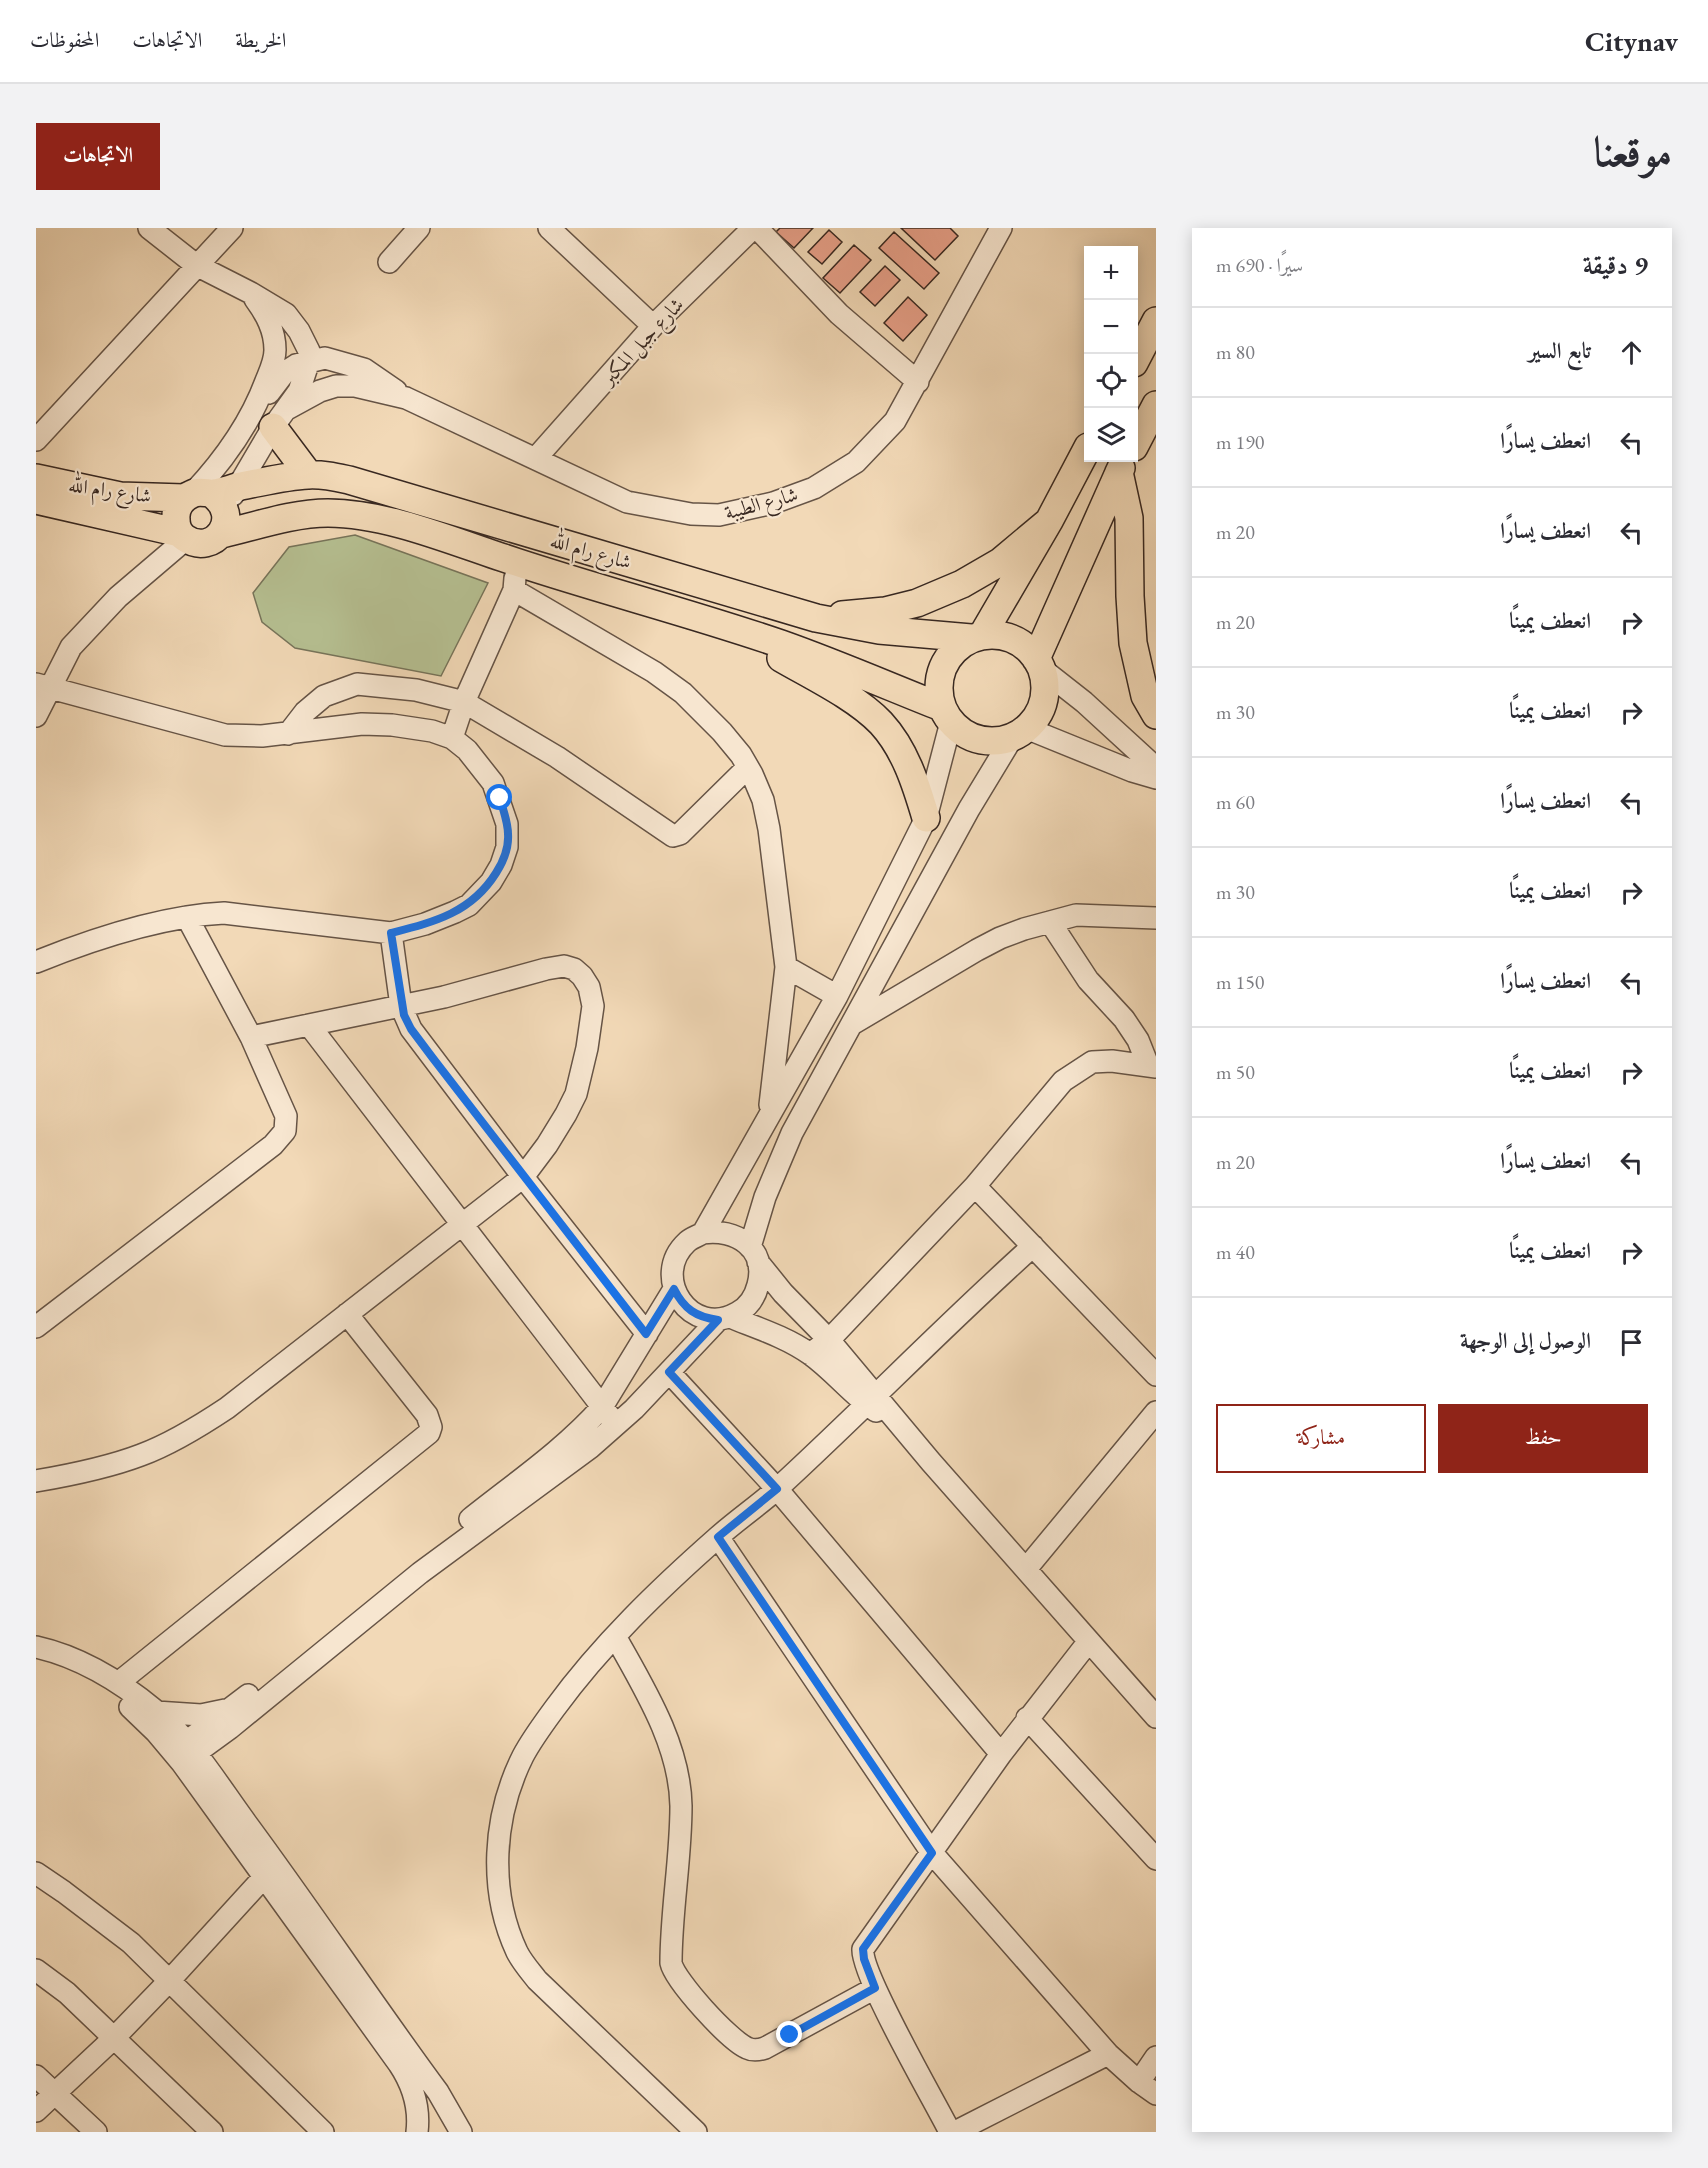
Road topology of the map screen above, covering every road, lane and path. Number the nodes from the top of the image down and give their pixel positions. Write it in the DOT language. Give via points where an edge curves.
graph roads {
  1 [pos="149,228"];
  2 [pos="232,228"];
  3 [pos="419,228"];
  4 [pos="549,228"];
  5 [pos="755,228"];
  6 [pos="1001,228"];
  7 [pos="389,262"];
  8 [pos="196,265"];
  9 [pos="251,293"];
  10 [pos="1156,321"];
  11 [pos="653,326"];
  12 [pos="1138,355"];
  13 [pos="309,361"];
  14 [pos="918,382"];
  15 [pos="406,398"];
  16 [pos="272,415"];
  17 [pos="36,440"];
  18 [pos="1084,456"];
  19 [pos="536,458"];
  20 [pos="1123,465"];
  21 [pos="309,475"];
  22 [pos="36,478"];
  23 [pos="36,500"];
  24 [pos="212,502"];
  25 [pos="1049,521"];
  26 [pos="183,536"];
  27 [pos="518,563"];
  28 [pos="514,590"];
  29 [pos="816,618"];
  30 [pos="731,628"];
  31 [pos="977,636"];
  32 [pos="1039,664"];
  33 [pos="42,686"];
  34 [pos="464,702"];
  35 [pos="946,714"];
  36 [pos="1156,715"];
  37 [pos="36,716"];
  38 [pos="1019,733"];
  39 [pos="288,734"];
  40 [pos="452,738"];
  41 [pos="748,767"];
  42 [pos="1156,768"];
  43 [pos="1156,778"];
  44 [pos="926,818"];
  45 [pos="187,917"];
  46 [pos="1156,918"];
  47 [pos="1050,922"];
  48 [pos="391,933"];
  49 [pos="36,962"];
  50 [pos="786,967"];
  51 [pos="837,996"];
  52 [pos="402,1006"];
  53 [pos="854,1023"];
  54 [pos="309,1025"];
  55 [pos="251,1037"];
  56 [pos="1152,1066"];
  57 [pos="769,1115"];
  58 [pos="523,1177"];
  59 [pos="975,1186"];
  60 [pos="461,1224"];
  61 [pos="703,1233"];
  62 [pos="1033,1246"];
  63 [pos="754,1254"];
  64 [pos="674,1289"];
  65 [pos="347,1314"];
  66 [pos="724,1318"];
  67 [pos="36,1327"];
  68 [pos="646,1334"];
  69 [pos="829,1340"];
  70 [pos="810,1354"];
  71 [pos="669,1372"];
  72 [pos="1156,1375"];
  73 [pos="870,1399"];
  74 [pos="602,1407"];
  75 [pos="1156,1412"];
  76 [pos="616,1425"];
  77 [pos="36,1480"];
  78 [pos="777,1489"];
  79 [pos="718,1537"];
  80 [pos="1026,1569"];
  81 [pos="615,1636"];
  82 [pos="1089,1641"];
  83 [pos="36,1647"];
  84 [pos="36,1661"];
  85 [pos="118,1683"];
  86 [pos="156,1712"];
  87 [pos="1156,1717"];
  88 [pos="230,1718"];
  89 [pos="1027,1718"];
  90 [pos="184,1753"];
  91 [pos="1001,1754"];
  92 [pos="213,1778"];
  93 [pos="932,1853"];
  94 [pos="1156,1859"];
  95 [pos="270,1870"];
  96 [pos="36,1874"];
  97 [pos="36,1970"];
  98 [pos="170,1980"];
  99 [pos="875,1988"];
  100 [pos="114,2038"];
  101 [pos="1108,2054"];
  102 [pos="1156,2057"];
  103 [pos="36,2076"];
  104 [pos="1147,2088"];
  105 [pos="55,2092"];
  106 [pos="36,2111"];
  107 [pos="96,2132"];
  108 [pos="212,2132"];
  109 [pos="323,2132"];
  110 [pos="417,2132"];
  111 [pos="461,2132"];
  112 [pos="696,2132"];
  113 [pos="952,2132"];
  1 -- 8 [label="street"];
  2 -- 8 [label="street"];
  3 -- 7 [label="street"];
  4 -- 11 [label="street"];
  5 -- 11 [label="street, شارع جبل المكبر"];
  5 -- 14 [label="street" via="839,314"];
  6 -- 14 [label="street, شارع الطيبة"];
  8 -- 9 [label="street"];
  8 -- 17 [label="street"];
  9 -- 13 [label="street" via="286,314 304,340"];
  9 -- 16 [label="street" via="268,317 275,350"];
  10 -- 12 [label="main road"];
  11 -- 19 [label="street, شارع جبل المكبر"];
  13 -- 15 [label="street, شارع الطيبة" via="325,358 364,369"];
  13 -- 16 [label="street" via="299,391"];
  13 -- 16 [label="street, شارع الطيبة" via="285,372"];
  14 -- 19 [label="street, شارع الطيبة" via="895,421 856,462 814,488 719,515 627,502"];
  15 -- 16 [label="street, شارع الطيبة" via="356,386 336,386"];
  15 -- 19 [label="street, شارع الطيبة"];
  16 -- 21 [label="main road"];
  16 -- 24 [label="street"];
  16 -- 24 [label="street" via="219,465"];
  18 -- 25 [label="main road"];
  20 -- 32 [label="main road"];
  20 -- 36 [label="main road" via="1129,518 1133,643 1145,696"];
  21 -- 24 [label="main road, شارع رام الله"];
  21 -- 29 [label="main road, شارع رام الله" via="349,480"];
  22 -- 24 [label="main road, شارع رام الله" via="120,496"];
  23 -- 26 [label="main road, شارع رام الله"];
  24 -- 26 [label="main road" via="178,506 176,525"];
  24 -- 26 [label="main road, شارع رام الله" via="211,542 198,543"];
  24 -- 27 [label="main road, شارع رام الله" via="350,514 420,530"];
  25 -- 29 [label="main road" via="1000,562 917,603 885,611"];
  25 -- 31 [label="main road"];
  26 -- 33 [label="street" via="85,630"];
  27 -- 28 [label="street"];
  27 -- 30 [label="main road, شارع رام الله"];
  28 -- 34 [label="street"];
  28 -- 41 [label="street" via="683,693 722,732"];
  29 -- 31 [label="main road, شارع رام الله" via="879,630"];
  30 -- 35 [label="main road, شارع رام الله" via="784,645"];
  30 -- 44 [label="main road" via="862,706 881,723 900,749"];
  31 -- 32 [label="main road" via="998,635 1012,640 1025,647"];
  31 -- 35 [label="main road" via="954,651 944,665 939,692"];
  32 -- 38 [label="main road" via="1045,684 1043,699 1038,712"];
  32 -- 42 [label="street"];
  33 -- 37 [label="street"];
  33 -- 39 [label="street" via="225,735"];
  34 -- 39 [label="street" via="416,690 357,684 324,696"];
  34 -- 40 [label="street"];
  34 -- 41 [label="street" via="557,756 673,836 680,834"];
  35 -- 38 [label="main road" via="961,730 976,737 991,740"];
  35 -- 44 [label="street"];
  38 -- 43 [label="street"];
  38 -- 53 [label="street" via="969,809"];
  39 -- 40 [label="street" via="372,724 432,731"];
  40 -- 48 [label="street" via="476,759 493,783 507,824 507,848 491,882 468,905 425,924"];
  41 -- 50 [label="street" via="763,800 769,829"];
  44 -- 51 [label="street"];
  45 -- 48 [label="street" via="224,914"];
  45 -- 49 [label="street" via="115,934"];
  45 -- 55 [label="street"];
  46 -- 47 [label="street" via="1076,915"];
  47 -- 53 [label="street" via="1000,938"];
  47 -- 56 [label="street" via="1088,980 1124,1018"];
  48 -- 52 [label="street"];
  50 -- 51 [label="street"];
  50 -- 57 [label="street"];
  51 -- 57 [label="street"];
  52 -- 54 [label="street"];
  52 -- 58 [label="street" via="411,1029"];
  52 -- 58 [label="street" via="546,969 564,966 582,976 593,1006 576,1094"];
  53 -- 63 [label="street" via="792,1133 765,1197"];
  54 -- 55 [label="street"];
  54 -- 60 [label="street"];
  55 -- 67 [label="street" via="286,1116 285,1131 279,1140"];
  56 -- 59 [label="street" via="1092,1062 1075,1071"];
  57 -- 61 [label="street"];
  58 -- 60 [label="street"];
  58 -- 68 [label="street"];
  59 -- 62 [label="street"];
  59 -- 69 [label="street"];
  60 -- 65 [label="street"];
  60 -- 74 [label="street"];
  61 -- 63 [label="street" via="728,1233 740,1238"];
  61 -- 64 [label="street" via="687,1242 676,1255"];
  62 -- 72 [label="street"];
  62 -- 73 [label="street"];
  63 -- 66 [label="street" via="760,1278 755,1295 745,1309"];
  63 -- 69 [label="street" via="783,1293"];
  64 -- 66 [label="street" via="691,1312 704,1318"];
  64 -- 68 [label="street"];
  65 -- 77 [label="street" via="196,1428 115,1464"];
  65 -- 85 [label="street" via="426,1415 429,1433"];
  66 -- 70 [label="street" via="780,1337"];
  66 -- 71 [label="street"];
  68 -- 74 [label="street"];
  69 -- 70 [label="street"];
  69 -- 73 [label="street"];
  70 -- 73 [label="street"];
  71 -- 76 [label="street"];
  71 -- 78 [label="street"];
  73 -- 78 [label="street"];
  73 -- 80 [label="street" via="902,1428"];
  74 -- 76 [label="street"];
  74 -- 88 [label="street" via="573,1437"];
  75 -- 80 [label="street"];
  76 -- 88 [label="street"];
  78 -- 79 [label="street"];
  78 -- 91 [label="street"];
  79 -- 81 [label="street"];
  79 -- 93 [label="street"];
  80 -- 82 [label="street"];
  81 -- 99 [label="street" via="648,1695 673,1756 681,1806 671,1963 680,1982 732,2038 757,2050"];
  81 -- 112 [label="street" via="576,1680 523,1756 510,1789 498,1843 501,1898 518,1954 537,1980"];
  82 -- 87 [label="street"];
  82 -- 89 [label="street"];
  83 -- 85 [label="street" via="75,1660"];
  84 -- 90 [label="street" via="59,1666 116,1696"];
  85 -- 86 [label="street"];
  86 -- 88 [label="street"];
  86 -- 90 [label="street"];
  88 -- 90 [label="street"];
  88 -- 92 [label="street" via="218,1748"];
  89 -- 91 [label="street"];
  89 -- 94 [label="street"];
  90 -- 92 [label="street"];
  90 -- 95 [label="street"];
  91 -- 93 [label="street"];
  92 -- 95 [label="street"];
  93 -- 99 [label="street" via="863,1949"];
  93 -- 101 [label="street"];
  95 -- 98 [label="street"];
  95 -- 110 [label="street" via="406,2074 418,2111"];
  95 -- 111 [label="street" via="438,2092"];
  96 -- 98 [label="street" via="130,1943"];
  97 -- 100 [label="street" via="67,1993"];
  98 -- 100 [label="street"];
  98 -- 109 [label="street"];
  99 -- 113 [label="street"];
  100 -- 105 [label="street"];
  100 -- 108 [label="street"];
  101 -- 104 [label="street"];
  101 -- 113 [label="street"];
  102 -- 104 [label="street"];
  103 -- 105 [label="street"];
  105 -- 106 [label="street"];
  105 -- 107 [label="street"];
}
